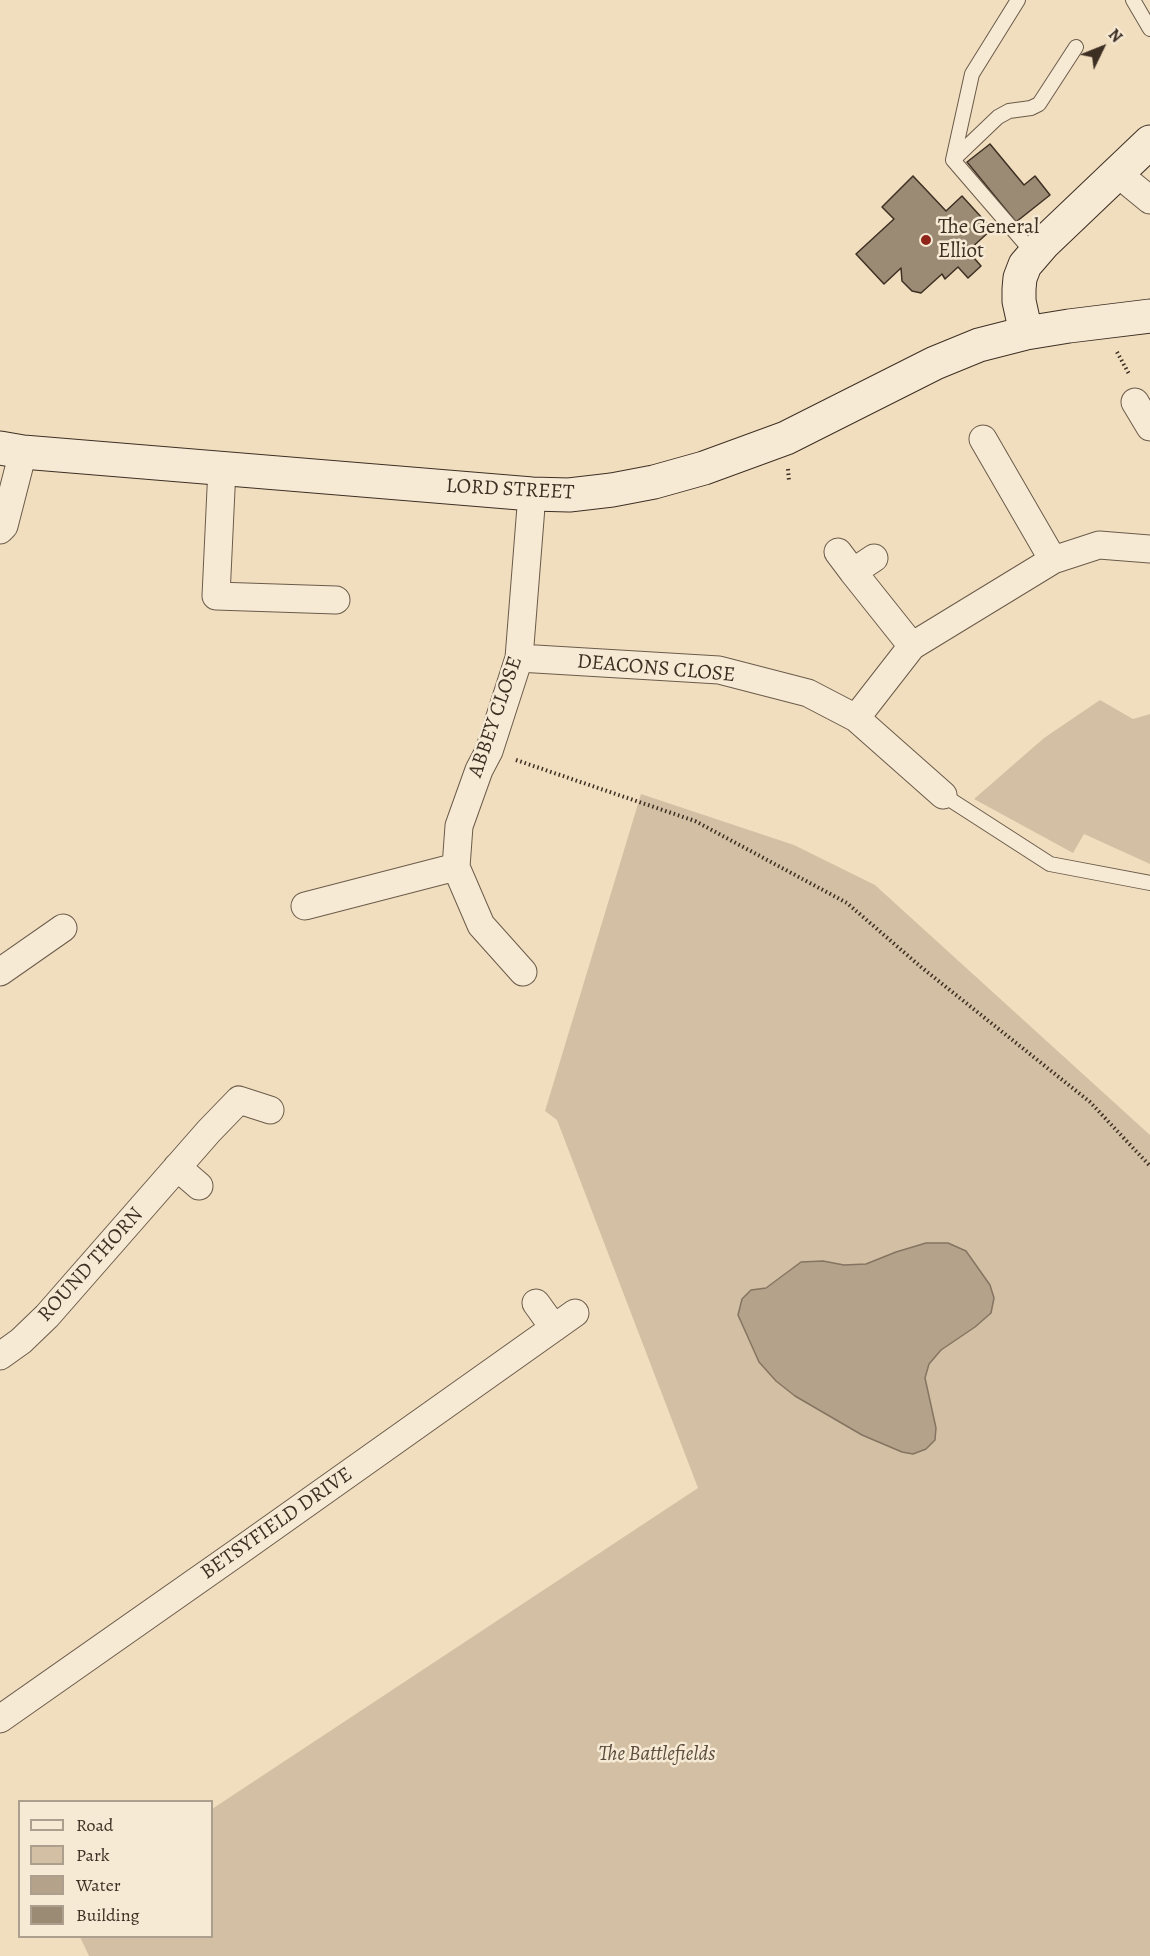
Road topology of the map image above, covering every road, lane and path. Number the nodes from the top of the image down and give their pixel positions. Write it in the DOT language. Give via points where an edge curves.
graph roads {
  1 [pos="1018,0"];
  2 [pos="1133,0"];
  3 [pos="1150,29"];
  4 [pos="1076,47"];
  5 [pos="1150,142"];
  6 [pos="953,160"];
  7 [pos="1117,173"];
  8 [pos="1150,200"];
  9 [pos="1034,254"];
  10 [pos="1150,316"];
  11 [pos="1101,322"];
  12 [pos="1026,333"];
  13 [pos="1135,402"];
  14 [pos="1150,427"];
  15 [pos="983,439"];
  16 [pos="11,450"];
  17 [pos="222,468"];
  18 [pos="532,494"];
  19 [pos="0,530"];
  20 [pos="1150,549"];
  21 [pos="1053,560"];
  22 [pos="855,561"];
  23 [pos="336,600"];
  24 [pos="912,646"];
  25 [pos="519,658"];
  26 [pos="856,718"];
  27 [pos="489,751"];
  28 [pos="943,795"];
  29 [pos="456,867"];
  30 [pos="1150,883"];
  31 [pos="305,906"];
  32 [pos="63,928"];
  33 [pos="0,972"];
  34 [pos="523,972"];
  35 [pos="270,1110"];
  36 [pos="1150,1166"];
  37 [pos="177,1167"];
  38 [pos="199,1186"];
  39 [pos="536,1303"];
  40 [pos="575,1313"];
  41 [pos="554,1328"];
  42 [pos="0,1356"];
  43 [pos="0,1719"];
  1 -- 6 [label="lane" via="972,74"];
  2 -- 3 [label="lane"];
  4 -- 6 [label="lane" via="1038,104 999,117"];
  5 -- 7 [label="street"];
  6 -- 9 [label="lane"];
  7 -- 8 [label="street"];
  7 -- 9 [label="street"];
  9 -- 12 [label="street" via="1025,265 1018,289"];
  10 -- 11 [label="street, LORD STREET"];
  11 -- 12 [label="street, LORD STREET"];
  11 -- 13 [label="path" via="1133,381"];
  12 -- 18 [label="street, LORD STREET" via="980,345 935,363 786,438 704,468 612,490"];
  13 -- 14 [label="street"];
  15 -- 21 [label="street"];
  16 -- 17 [label="street, LORD STREET"];
  16 -- 19 [label="street" via="4,526"];
  17 -- 18 [label="street, LORD STREET"];
  17 -- 23 [label="street" via="216,596"];
  18 -- 25 [label="street, ABBEY CLOSE"];
  20 -- 21 [label="street" via="1099,545"];
  21 -- 24 [label="street"];
  22 -- 24 [label="street"];
  24 -- 26 [label="street"];
  25 -- 26 [label="street, DEACONS CLOSE" via="719,670 808,693"];
  25 -- 27 [label="street, ABBEY CLOSE"];
  26 -- 28 [label="street, DEACONS CLOSE"];
  27 -- 29 [label="street, ABBEY CLOSE" via="459,826"];
  27 -- 36 [label="path" via="695,821 847,903 1090,1102"];
  28 -- 30 [label="lane" via="1050,864"];
  29 -- 31 [label="street"];
  29 -- 34 [label="street, ABBEY CLOSE" via="481,925"];
  32 -- 33 [label="street"];
  35 -- 37 [label="street, ROUND THORN" via="239,1100"];
  37 -- 38 [label="street"];
  37 -- 42 [label="street, ROUND THORN" via="47,1316"];
  39 -- 41 [label="street"];
  40 -- 41 [label="street, BETSYFIELD DRIVE"];
  41 -- 43 [label="street, BETSYFIELD DRIVE"];
}
